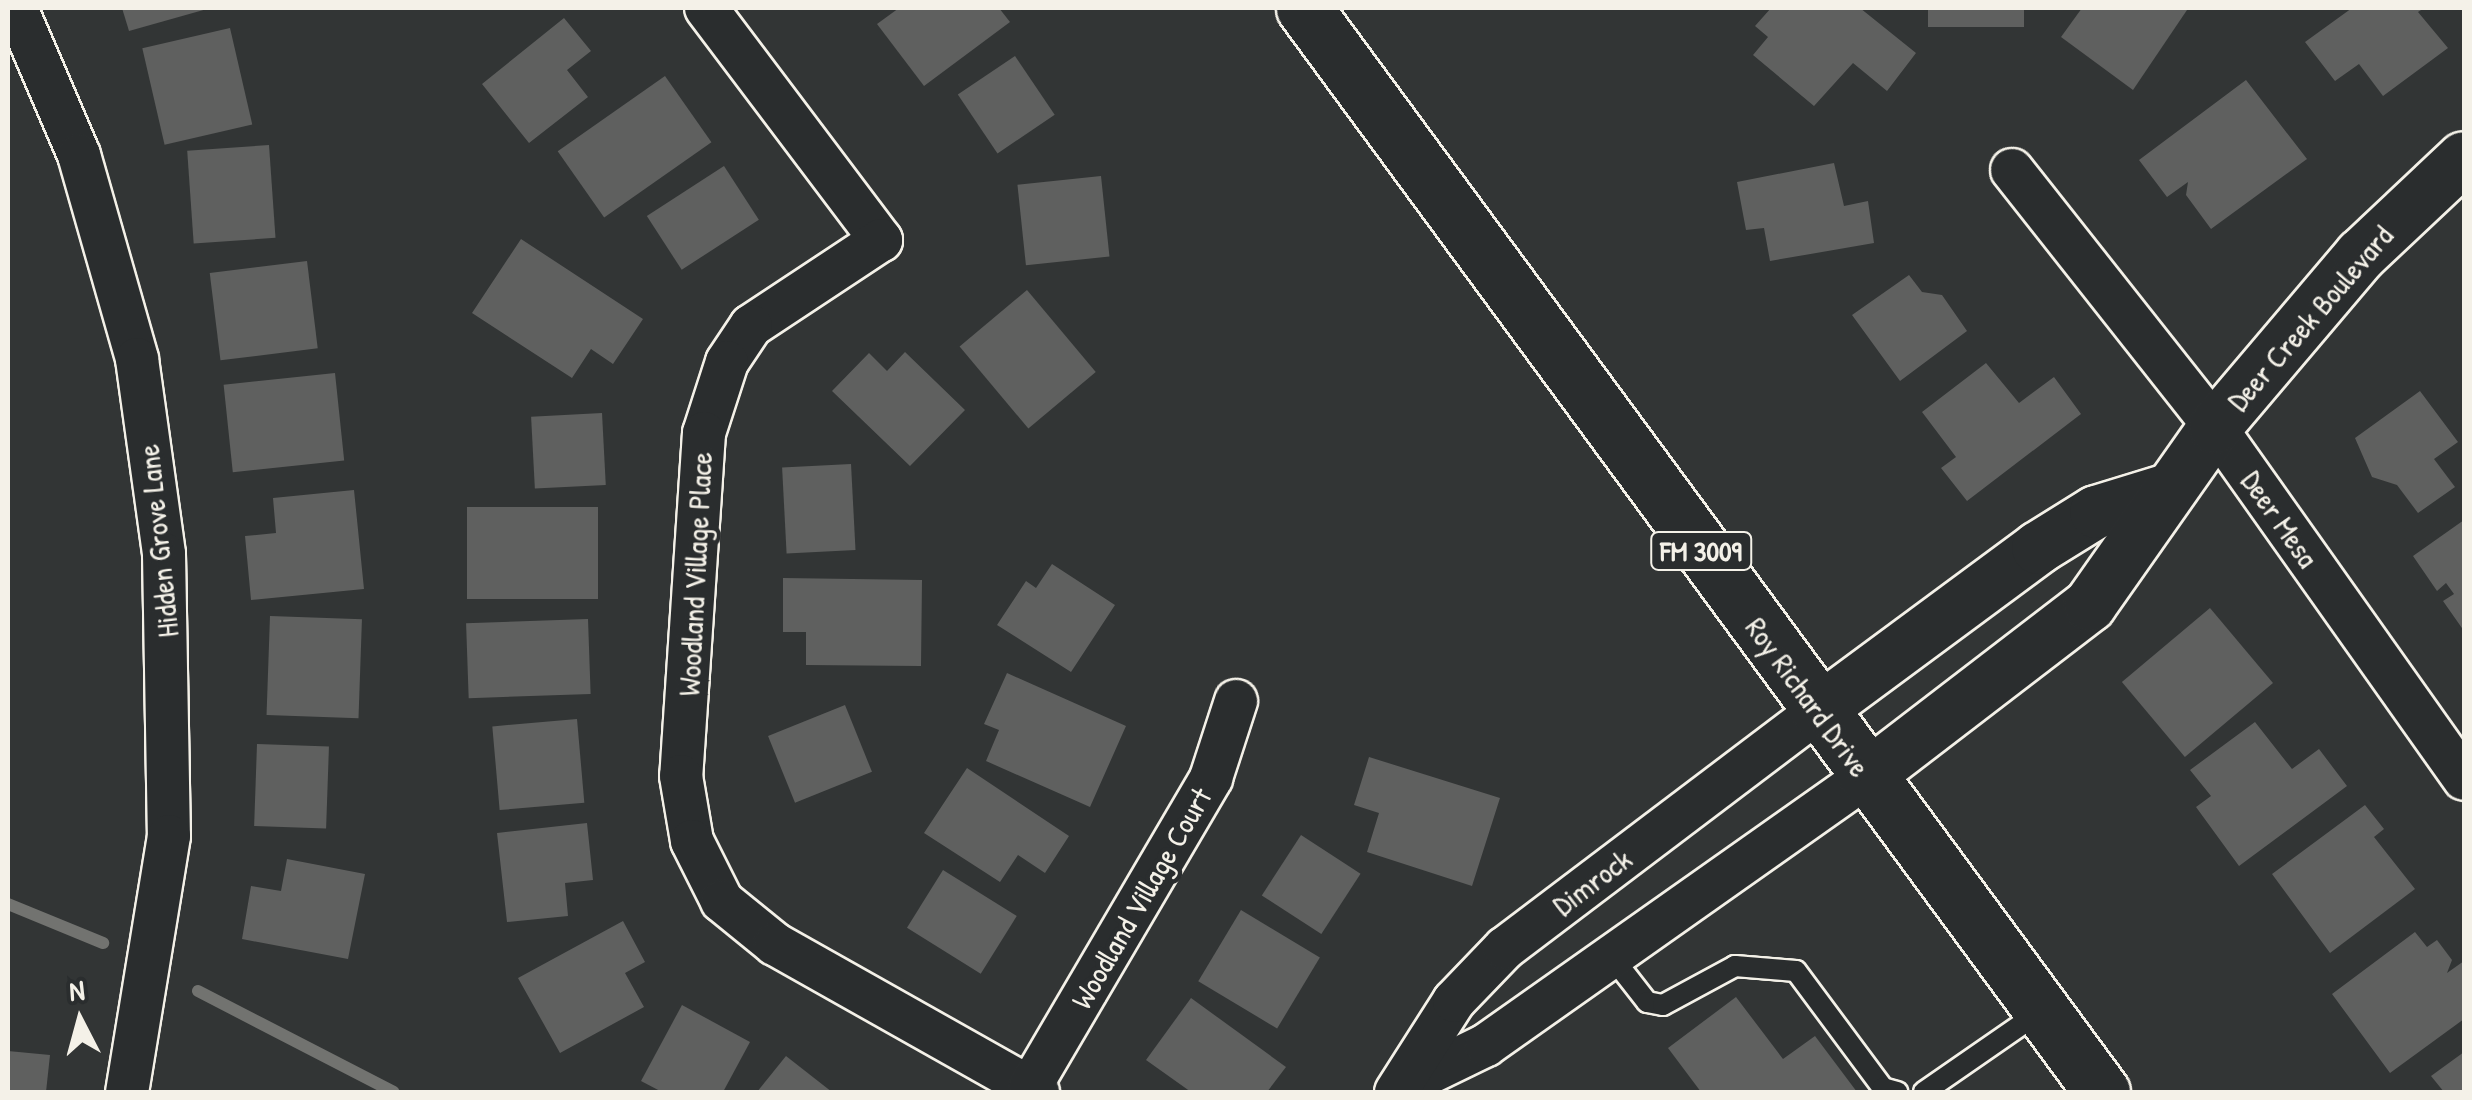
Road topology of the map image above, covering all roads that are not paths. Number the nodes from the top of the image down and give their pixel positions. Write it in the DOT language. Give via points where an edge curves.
graph roads {
  1 [pos="16,8"];
  2 [pos="706,8"];
  3 [pos="1304,8"];
  4 [pos="2464,158"];
  5 [pos="2012,170"];
  6 [pos="2215,427"];
  7 [pos="2168,490"];
  8 [pos="1236,701"];
  9 [pos="1818,711"];
  10 [pos="1866,777"];
  11 [pos="2464,779"];
  12 [pos="1612,957"];
  13 [pos="2041,1011"];
  14 [pos="1399,1089"];
  15 [pos="1034,1090"];
  16 [pos="127,1092"];
  17 [pos="1897,1092"];
  18 [pos="1924,1092"];
  19 [pos="2102,1092"];
  1 -- 16 [label="street, Hidden Grove Lane" via="80,155 137,360 164,554 170,836"];
  2 -- 15 [label="street, Woodland Village Place" via="880,240 751,326 726,362 704,434 681,776 692,842 722,901 775,944"];
  3 -- 9 [label="main road, Roy Richard Drive / FM 3009"];
  4 -- 6 [label="street, Deer Creek Boulevard" via="2361,255"];
  5 -- 6 [label="street, Deer Mesa"];
  6 -- 7 [label="street, Deer Creek Boulevard"];
  6 -- 11 [label="street, Deer Mesa"];
  7 -- 9 [label="street" via="2096,512 2038,548"];
  7 -- 10 [label="street, Deer Creek Boulevard" via="2090,604"];
  8 -- 15 [label="street, Woodland Village Court" via="1211,778"];
  9 -- 10 [label="main road, Roy Richard Drive / FM 3009"];
  9 -- 14 [label="street, Dimrock" via="1505,948 1454,1000"];
  10 -- 12 [label="street, Dimrock"];
  10 -- 13 [label="main road, Roy Richard Drive / FM 3009"];
  12 -- 14 [label="street, Dimrock" via="1486,1045"];
  12 -- 17 [label="lane" via="1648,1002 1663,1005 1735,966 1796,971 1884,1088"];
  13 -- 18 [label="lane"];
  13 -- 19 [label="main road, Roy Richard Drive / FM 3009"];
}
